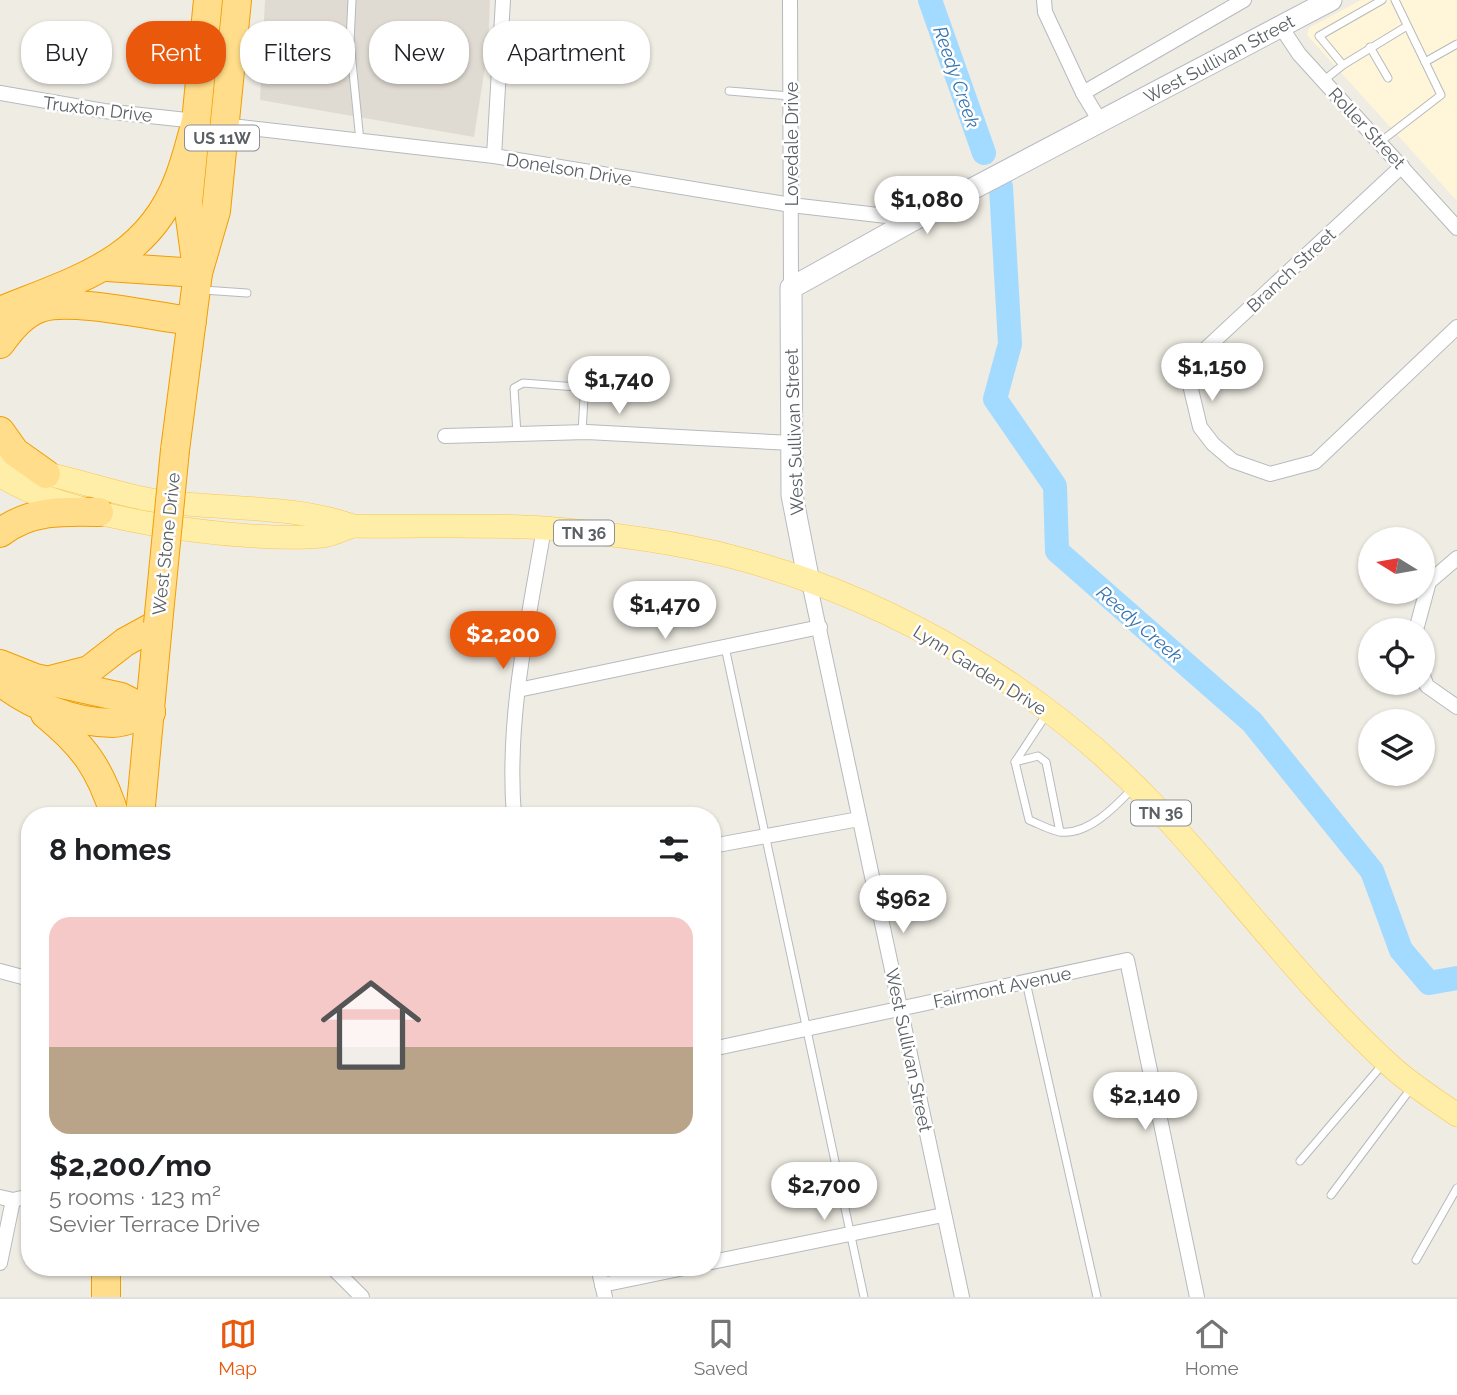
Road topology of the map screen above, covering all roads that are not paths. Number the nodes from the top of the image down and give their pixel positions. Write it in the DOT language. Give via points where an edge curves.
graph roads {
  1 [pos="208,0"];
  2 [pos="237,0"];
  3 [pos="352,0"];
  4 [pos="503,0"];
  5 [pos="790,0"];
  6 [pos="1044,0"];
  7 [pos="1244,0"];
  8 [pos="1331,0"];
  9 [pos="1382,0"];
  10 [pos="1395,0"];
  11 [pos="1407,26"];
  12 [pos="1281,27"];
  13 [pos="1457,44"];
  14 [pos="1370,47"];
  15 [pos="1425,62"];
  16 [pos="1343,65"];
  17 [pos="1388,78"];
  18 [pos="1323,81"];
  19 [pos="729,91"];
  20 [pos="0,93"];
  21 [pos="1083,93"];
  22 [pos="791,96"];
  23 [pos="1100,121"];
  24 [pos="210,123"];
  25 [pos="360,141"];
  26 [pos="1380,142"];
  27 [pos="494,156"];
  28 [pos="1402,166"];
  29 [pos="791,205"];
  30 [pos="915,219"];
  31 [pos="1457,228"];
  32 [pos="107,267"];
  33 [pos="197,281"];
  34 [pos="791,288"];
  35 [pos="247,293"];
  36 [pos="0,311"];
  37 [pos="192,321"];
  38 [pos="1457,327"];
  39 [pos="0,344"];
  40 [pos="0,432"];
  41 [pos="582,432"];
  42 [pos="517,434"];
  43 [pos="445,436"];
  44 [pos="792,443"];
  45 [pos="0,467"];
  46 [pos="46,474"];
  47 [pos="0,475"];
  48 [pos="99,512"];
  49 [pos="353,526"];
  50 [pos="544,528"];
  51 [pos="0,533"];
  52 [pos="1457,558"];
  53 [pos="809,582"];
  54 [pos="1419,618"];
  55 [pos="158,624"];
  56 [pos="820,627"];
  57 [pos="725,646"];
  58 [pos="0,664"];
  59 [pos="0,681"];
  60 [pos="31,689"];
  61 [pos="518,690"];
  62 [pos="1435,692"];
  63 [pos="1457,707"];
  64 [pos="1048,711"];
  65 [pos="150,712"];
  66 [pos="1015,762"];
  67 [pos="1135,786"];
  68 [pos="111,807"];
  69 [pos="141,807"];
  70 [pos="513,807"];
  71 [pos="859,819"];
  72 [pos="1060,832"];
  73 [pos="764,836"];
  74 [pos="721,844"];
  75 [pos="0,971"];
  76 [pos="21,977"];
  77 [pos="1026,982"];
  78 [pos="901,1009"];
  79 [pos="807,1029"];
  80 [pos="721,1047"];
  81 [pos="1386,1060"];
  82 [pos="1415,1084"];
  83 [pos="1457,1115"];
  84 [pos="1300,1161"];
  85 [pos="1457,1188"];
  86 [pos="1331,1195"];
  87 [pos="7,1198"];
  88 [pos="943,1215"];
  89 [pos="851,1234"];
  90 [pos="721,1260"];
  91 [pos="1416,1260"];
  92 [pos="0,1263"];
  93 [pos="106,1276"];
  94 [pos="341,1276"];
  95 [pos="657,1276"];
  96 [pos="603,1291"];
  97 [pos="106,1297"];
  98 [pos="362,1297"];
  99 [pos="864,1297"];
  100 [pos="962,1297"];
  101 [pos="1097,1297"];
  102 [pos="1197,1297"];
  1 -- 24 [label="highway, West Stone Drive / US 11W"];
  2 -- 24 [label="highway, West Stone Drive / US 11W"];
  3 -- 25 [label="lane" via="350,42"];
  4 -- 27 [label="street"];
  5 -- 22 [label="street, Lovedale Drive"];
  6 -- 21 [label="street" via="1045,12"];
  7 -- 21 [label="street, West Sullivan Street"];
  8 -- 12 [label="street, West Sullivan Street"];
  9 -- 16 [label="lane" via="1319,36"];
  10 -- 11 [label="lane"];
  11 -- 14 [label="lane"];
  11 -- 15 [label="lane"];
  12 -- 18 [label="street, Roller Street"];
  12 -- 23 [label="street, West Sullivan Street"];
  13 -- 15 [label="lane"];
  14 -- 16 [label="lane"];
  14 -- 17 [label="lane"];
  15 -- 26 [label="lane" via="1441,95"];
  16 -- 18 [label="lane"];
  18 -- 26 [label="street, Roller Street"];
  19 -- 22 [label="lane"];
  20 -- 24 [label="street, Truxton Drive"];
  21 -- 23 [label="street"];
  22 -- 29 [label="street, Lovedale Drive"];
  23 -- 30 [label="street, West Sullivan Street"];
  24 -- 25 [label="street, Donelson Drive"];
  24 -- 32 [label="highway" via="166,206 128,253"];
  24 -- 33 [label="highway, West Stone Drive / US 11W" via="188,203"];
  25 -- 27 [label="street, Donelson Drive"];
  26 -- 28 [label="street, Roller Street"];
  27 -- 29 [label="street, Donelson Drive"];
  28 -- 31 [label="street, Roller Street"];
  28 -- 38 [label="street, Branch Street" via="1197,357 1189,385 1200,427 1233,461 1270,474 1315,463"];
  29 -- 30 [label="street, Donelson Drive"];
  29 -- 34 [label="street, Lovedale Drive"];
  30 -- 34 [label="street, West Sullivan Street"];
  32 -- 33 [label="highway"];
  32 -- 36 [label="highway"];
  33 -- 35 [label="lane"];
  33 -- 37 [label="highway, West Stone Drive / US 11W"];
  34 -- 44 [label="street, West Sullivan Street"];
  37 -- 39 [label="highway" via="62,303 38,309 16,323"];
  37 -- 55 [label="highway, West Stone Drive / US 11W, bridge"];
  40 -- 46 [label="highway" via="15,452"];
  41 -- 42 [label="street"];
  41 -- 42 [label="lane" via="584,398 577,387 523,383 513,393"];
  41 -- 44 [label="street"];
  42 -- 43 [label="street"];
  44 -- 53 [label="street, West Sullivan Street" via="792,495"];
  45 -- 46 [label="main road, Lynn Garden Drive / TN 36"];
  46 -- 49 [label="main road, Lynn Garden Drive / TN 36" via="148,499 323,516"];
  47 -- 48 [label="main road, Lynn Garden Drive / TN 36" via="20,489"];
  48 -- 49 [label="main road, Lynn Garden Drive / TN 36" via="145,522 274,535 324,536"];
  48 -- 51 [label="highway" via="41,513"];
  49 -- 50 [label="main road, Lynn Garden Drive / TN 36"];
  50 -- 53 [label="main road, Lynn Garden Drive / TN 36" via="721,554"];
  50 -- 61 [label="street"];
  52 -- 54 [label="street" via="1429,582"];
  53 -- 56 [label="street, West Sullivan Street"];
  53 -- 64 [label="main road, Lynn Garden Drive / TN 36" via="940,642"];
  55 -- 60 [label="highway" via="89,670"];
  55 -- 65 [label="highway, West Stone Drive / US 11W"];
  56 -- 57 [label="street"];
  56 -- 71 [label="street, West Sullivan Street"];
  57 -- 61 [label="street"];
  57 -- 73 [label="lane"];
  58 -- 60 [label="highway"];
  59 -- 60 [label="highway"];
  60 -- 65 [label="highway" via="79,718 115,723"];
  60 -- 68 [label="highway" via="86,750"];
  61 -- 70 [label="street"];
  62 -- 63 [label="street"];
  64 -- 66 [label="lane"];
  64 -- 67 [label="main road, Lynn Garden Drive / TN 36"];
  65 -- 69 [label="highway, West Stone Drive / US 11W"];
  66 -- 72 [label="lane" via="1029,820"];
  66 -- 72 [label="lane" via="1038,756 1046,762"];
  67 -- 72 [label="lane" via="1116,807 1079,830"];
  67 -- 81 [label="main road, Lynn Garden Drive / TN 36"];
  71 -- 73 [label="street"];
  71 -- 78 [label="street, West Sullivan Street"];
  73 -- 74 [label="street"];
  73 -- 79 [label="lane"];
  75 -- 76 [label="street"];
  77 -- 78 [label="street, Fairmont Avenue"];
  77 -- 101 [label="lane"];
  77 -- 102 [label="street, Fairmont Avenue" via="1127,960"];
  78 -- 79 [label="street, Fairmont Avenue"];
  78 -- 88 [label="street, West Sullivan Street"];
  79 -- 80 [label="street, Fairmont Avenue"];
  79 -- 89 [label="lane"];
  81 -- 82 [label="main road, Lynn Garden Drive / TN 36"];
  81 -- 84 [label="lane"];
  82 -- 83 [label="main road, Lynn Garden Drive / TN 36"];
  82 -- 86 [label="lane"];
  85 -- 91 [label="lane"];
  87 -- 92 [label="street"];
  88 -- 89 [label="street"];
  88 -- 100 [label="street, West Sullivan Street"];
  89 -- 90 [label="street"];
  89 -- 99 [label="lane"];
  93 -- 97 [label="highway"];
  94 -- 98 [label="street"];
  95 -- 96 [label="street"];
}
